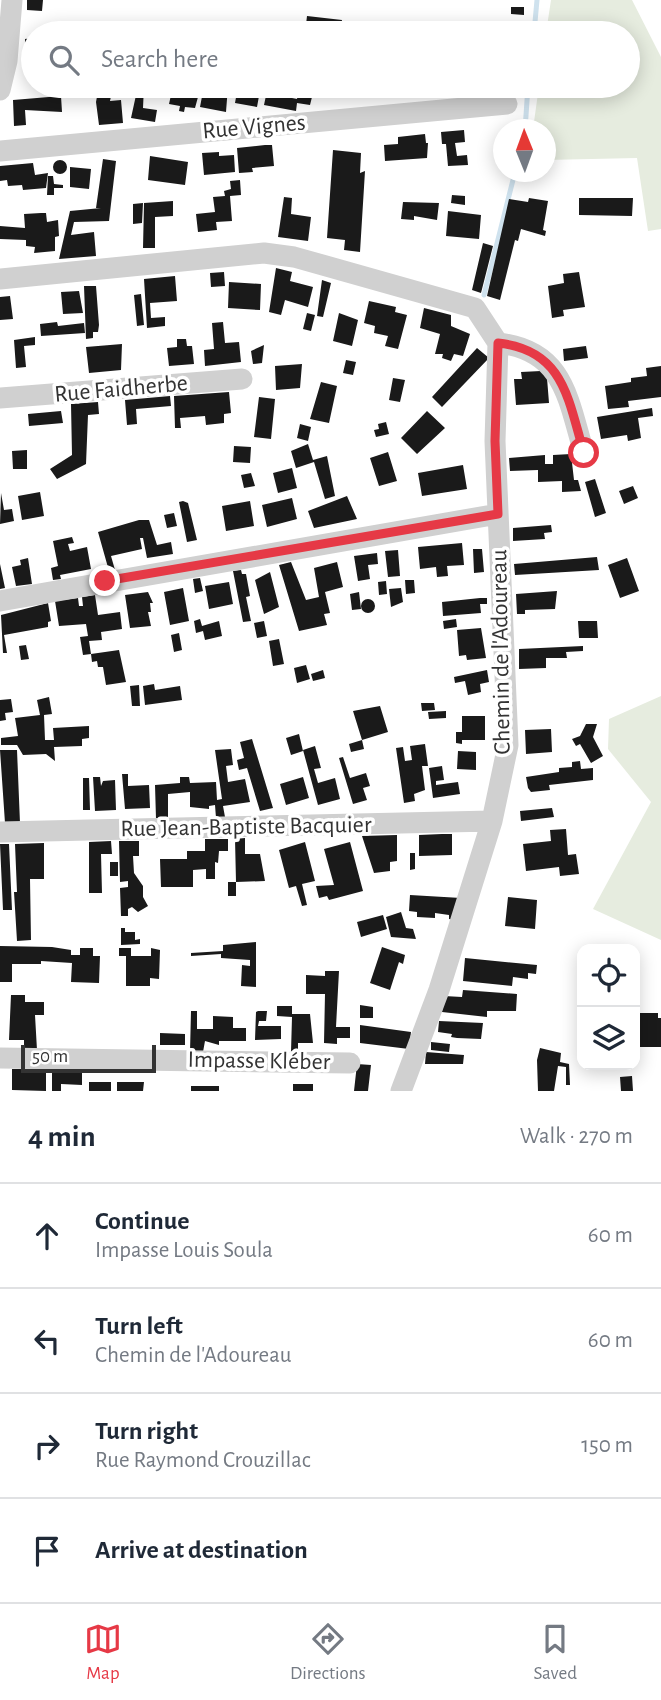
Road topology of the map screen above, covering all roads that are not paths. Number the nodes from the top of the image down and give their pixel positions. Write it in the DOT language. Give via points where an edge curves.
graph roads {
  1 [pos="12,0"];
  2 [pos="0,90"];
  3 [pos="507,104"];
  4 [pos="0,151"];
  5 [pos="0,279"];
  6 [pos="498,343"];
  7 [pos="242,379"];
  8 [pos="0,398"];
  9 [pos="584,453"];
  10 [pos="498,514"];
  11 [pos="0,601"];
  12 [pos="492,821"];
  13 [pos="0,832"];
  14 [pos="0,1058"];
  15 [pos="350,1063"];
  16 [pos="401,1091"];
  1 -- 2 [label="street"];
  3 -- 4 [label="street, Rue Vignes"];
  5 -- 6 [label="street" via="264,253 293,257 475,309"];
  6 -- 9 [label="street" via="533,350 558,376"];
  6 -- 10 [label="street, Chemin de l'Adoureau"];
  7 -- 8 [label="street, Rue Faidherbe"];
  10 -- 11 [label="street"];
  10 -- 12 [label="street, Chemin de l'Adoureau" via="508,745"];
  12 -- 13 [label="street, Rue Jean-Baptiste Bacquier"];
  12 -- 16 [label="street, Chemin de l'Adoureau" via="439,990"];
  14 -- 15 [label="street, Impasse Kléber"];
}
